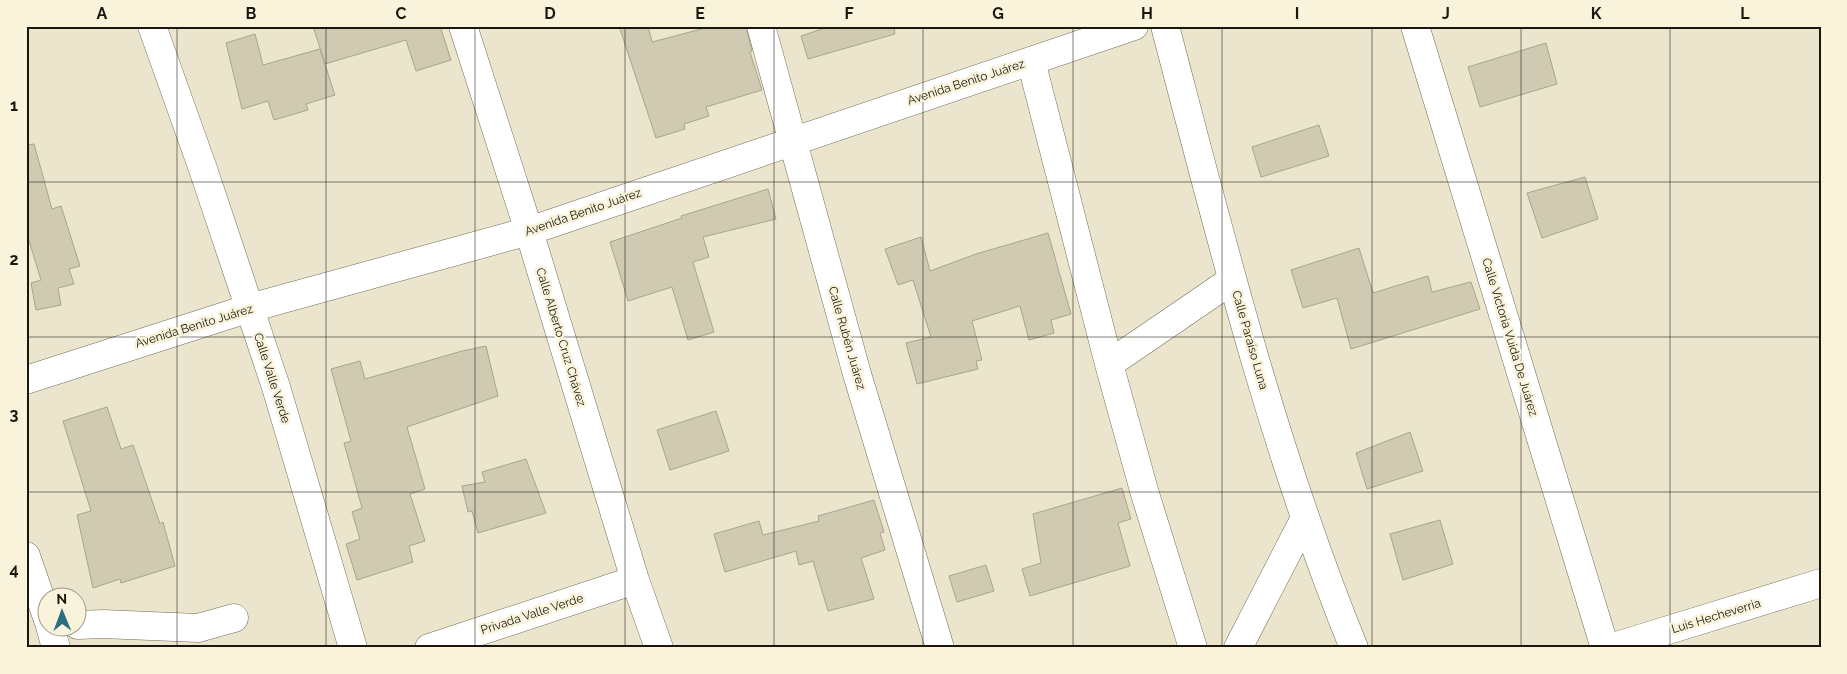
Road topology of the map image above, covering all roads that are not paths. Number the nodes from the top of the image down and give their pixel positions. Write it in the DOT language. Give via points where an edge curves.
graph roads {
  1 [pos="152,26"];
  2 [pos="463,26"];
  3 [pos="761,26"];
  4 [pos="1134,26"];
  5 [pos="1165,26"];
  6 [pos="1415,26"];
  7 [pos="1078,35"];
  8 [pos="1031,61"];
  9 [pos="792,140"];
  10 [pos="529,231"];
  11 [pos="1232,280"];
  12 [pos="250,308"];
  13 [pos="1109,364"];
  14 [pos="26,380"];
  15 [pos="1305,518"];
  16 [pos="26,556"];
  17 [pos="635,580"];
  18 [pos="1821,583"];
  19 [pos="38,591"];
  20 [pos="234,618"];
  21 [pos="88,625"];
  22 [pos="353,648"];
  23 [pos="430,648"];
  24 [pos="659,648"];
  25 [pos="940,648"];
  26 [pos="1193,648"];
  27 [pos="1238,648"];
  28 [pos="1354,648"];
  29 [pos="1605,648"];
  30 [pos="1610,648"];
  1 -- 12 [label="street, Calle Valle Verde"];
  2 -- 10 [label="street, Calle Alberto Cruz Chávez"];
  3 -- 9 [label="street, Calle Rubén Juárez"];
  4 -- 7 [label="street, Avenida Benito Juárez"];
  5 -- 11 [label="street, Calle Paraíso Luna"];
  6 -- 29 [label="street, Calle Victoria Vuida De Juárez"];
  7 -- 8 [label="street, Avenida Benito Juárez"];
  8 -- 9 [label="street, Avenida Benito Juárez"];
  8 -- 13 [label="street"];
  9 -- 10 [label="street, Avenida Benito Juárez"];
  9 -- 25 [label="street, Calle Rubén Juárez" via="857,374"];
  10 -- 12 [label="street, Avenida Benito Juárez"];
  10 -- 17 [label="street, Calle Alberto Cruz Chávez"];
  11 -- 13 [label="street"];
  11 -- 15 [label="street, Calle Paraíso Luna"];
  12 -- 14 [label="street, Avenida Benito Juárez"];
  12 -- 22 [label="street, Calle Valle Verde"];
  13 -- 26 [label="street"];
  15 -- 27 [label="street"];
  15 -- 28 [label="street, Calle Paraíso Luna"];
  16 -- 19 [label="street"];
  17 -- 23 [label="street, Privada Valle Verde"];
  17 -- 24 [label="street, Calle Alberto Cruz Chávez"];
  18 -- 30 [label="street, Luis Hecheverria"];
  20 -- 21 [label="street" via="198,628"];
}
